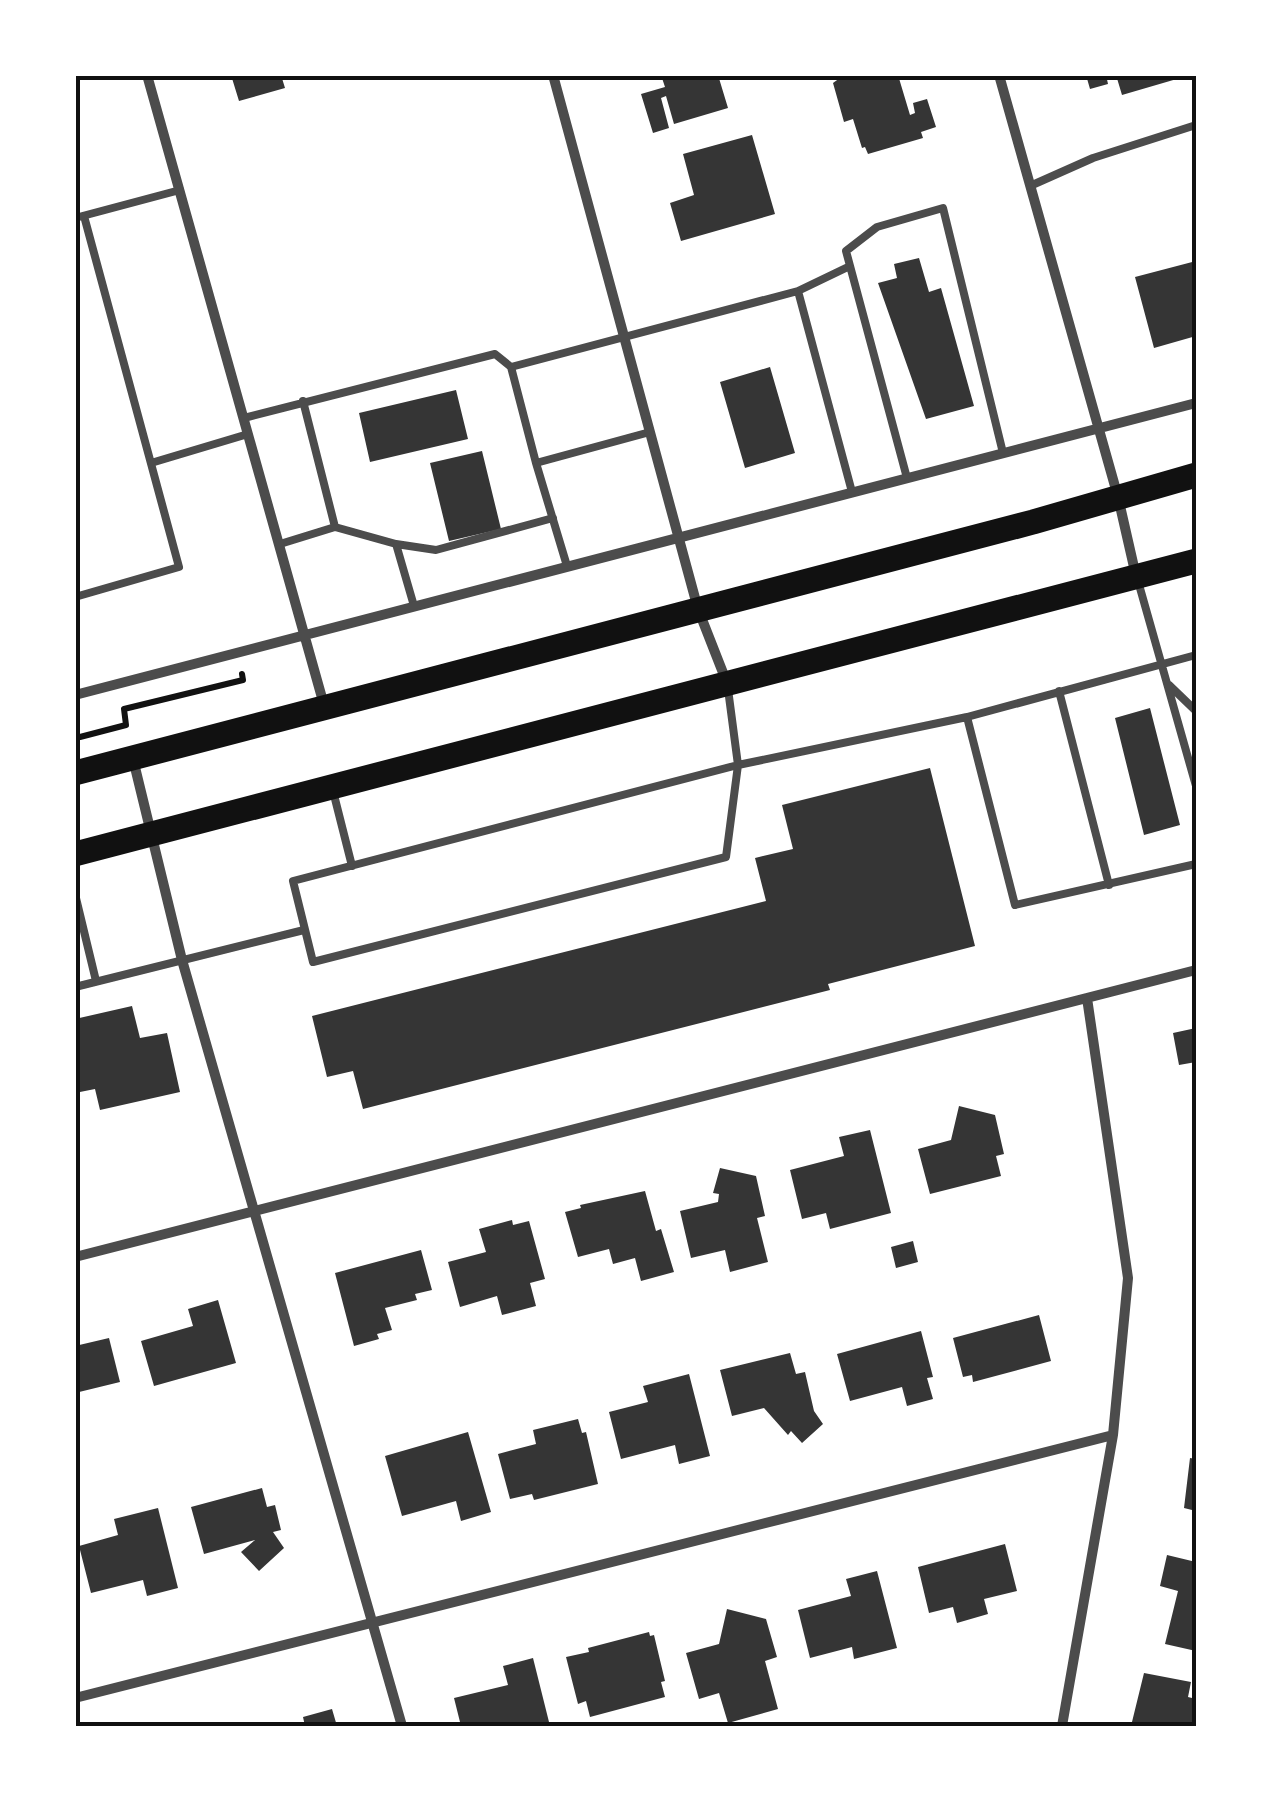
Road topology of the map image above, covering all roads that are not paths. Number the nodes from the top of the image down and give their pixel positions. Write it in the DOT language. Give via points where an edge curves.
graph roads {
  1 [pos="148,75"];
  2 [pos="553,75"];
  3 [pos="999,75"];
  4 [pos="1196,125"];
  5 [pos="1030,186"];
  6 [pos="180,190"];
  7 [pos="79,217"];
  8 [pos="850,266"];
  9 [pos="798,292"];
  10 [pos="624,337"];
  11 [pos="511,367"];
  12 [pos="304,401"];
  13 [pos="1196,403"];
  14 [pos="244,418"];
  15 [pos="1099,428"];
  16 [pos="650,432"];
  17 [pos="248,434"];
  18 [pos="1003,452"];
  19 [pos="151,463"];
  20 [pos="536,463"];
  21 [pos="1196,474"];
  22 [pos="907,478"];
  23 [pos="852,492"];
  24 [pos="1118,497"];
  25 [pos="553,518"];
  26 [pos="336,528"];
  27 [pos="679,538"];
  28 [pos="280,544"];
  29 [pos="396,544"];
  30 [pos="1196,561"];
  31 [pos="568,566"];
  32 [pos="1136,576"];
  33 [pos="75,596"];
  34 [pos="414,606"];
  35 [pos="698,609"];
  36 [pos="305,634"];
  37 [pos="1196,656"];
  38 [pos="1160,664"];
  39 [pos="1165,682"];
  40 [pos="727,684"];
  41 [pos="1059,692"];
  42 [pos="75,695"];
  43 [pos="324,706"];
  44 [pos="1196,711"];
  45 [pos="967,717"];
  46 [pos="133,758"];
  47 [pos="738,765"];
  48 [pos="75,773"];
  49 [pos="1196,786"];
  50 [pos="332,787"];
  51 [pos="152,834"];
  52 [pos="75,854"];
  53 [pos="1196,864"];
  54 [pos="352,866"];
  55 [pos="1109,885"];
  56 [pos="75,894"];
  57 [pos="304,930"];
  58 [pos="182,960"];
  59 [pos="1196,970"];
  60 [pos="96,981"];
  61 [pos="75,987"];
  62 [pos="1087,998"];
  63 [pos="252,1210"];
  64 [pos="75,1257"];
  65 [pos="1113,1434"];
  66 [pos="374,1621"];
  67 [pos="75,1698"];
  68 [pos="402,1726"];
  69 [pos="1062,1726"];
  1 -- 6 [label="street"];
  2 -- 10 [label="street"];
  3 -- 5 [label="street"];
  4 -- 5 [label="lane"];
  5 -- 15 [label="street"];
  6 -- 7 [label="lane"];
  6 -- 14 [label="street"];
  7 -- 19 [label="lane"];
  8 -- 9 [label="lane"];
  8 -- 18 [label="lane" via="846,251 878,226 943,208"];
  8 -- 22 [label="lane"];
  9 -- 10 [label="lane"];
  9 -- 23 [label="lane"];
  10 -- 11 [label="lane"];
  10 -- 16 [label="street"];
  11 -- 12 [label="lane" via="494,354"];
  11 -- 20 [label="lane"];
  12 -- 14 [label="lane"];
  12 -- 26 [label="lane"];
  13 -- 15 [label="street"];
  14 -- 17 [label="street"];
  15 -- 18 [label="street"];
  15 -- 24 [label="street"];
  16 -- 20 [label="lane"];
  16 -- 27 [label="street"];
  17 -- 19 [label="lane"];
  17 -- 28 [label="street"];
  18 -- 22 [label="street"];
  19 -- 33 [label="lane" via="179,567"];
  20 -- 25 [label="lane"];
  21 -- 24 [label="main road"];
  22 -- 23 [label="street"];
  23 -- 27 [label="street"];
  24 -- 32 [label="street"];
  24 -- 35 [label="main road"];
  25 -- 29 [label="lane" via="436,550"];
  25 -- 31 [label="lane"];
  26 -- 28 [label="lane"];
  26 -- 29 [label="lane"];
  27 -- 31 [label="street"];
  27 -- 35 [label="street"];
  28 -- 36 [label="street"];
  29 -- 34 [label="lane"];
  30 -- 32 [label="main road"];
  31 -- 34 [label="street"];
  32 -- 38 [label="lane"];
  32 -- 40 [label="main road"];
  34 -- 36 [label="street"];
  35 -- 40 [label="street"];
  35 -- 43 [label="main road"];
  36 -- 42 [label="street"];
  36 -- 43 [label="street"];
  37 -- 38 [label="lane"];
  38 -- 39 [label="lane"];
  38 -- 41 [label="lane"];
  39 -- 44 [label="lane"];
  39 -- 49 [label="lane"];
  40 -- 47 [label="lane"];
  40 -- 50 [label="main road"];
  41 -- 45 [label="lane"];
  41 -- 55 [label="lane"];
  43 -- 46 [label="main road"];
  45 -- 47 [label="lane"];
  45 -- 55 [label="lane" via="1015,905"];
  46 -- 48 [label="main road"];
  46 -- 51 [label="street"];
  47 -- 54 [label="lane"];
  47 -- 57 [label="lane" via="726,856 313,962"];
  50 -- 51 [label="main road"];
  50 -- 54 [label="lane"];
  51 -- 52 [label="main road"];
  51 -- 58 [label="street"];
  53 -- 55 [label="lane"];
  54 -- 57 [label="lane" via="293,881"];
  56 -- 60 [label="lane"];
  57 -- 58 [label="lane"];
  58 -- 60 [label="lane"];
  58 -- 63 [label="street"];
  59 -- 62 [label="street"];
  60 -- 61 [label="lane"];
  62 -- 63 [label="street"];
  62 -- 65 [label="street" via="1128,1278"];
  63 -- 64 [label="street"];
  63 -- 66 [label="street"];
  65 -- 66 [label="street"];
  65 -- 69 [label="street"];
  66 -- 67 [label="street"];
  66 -- 68 [label="street"];
}
